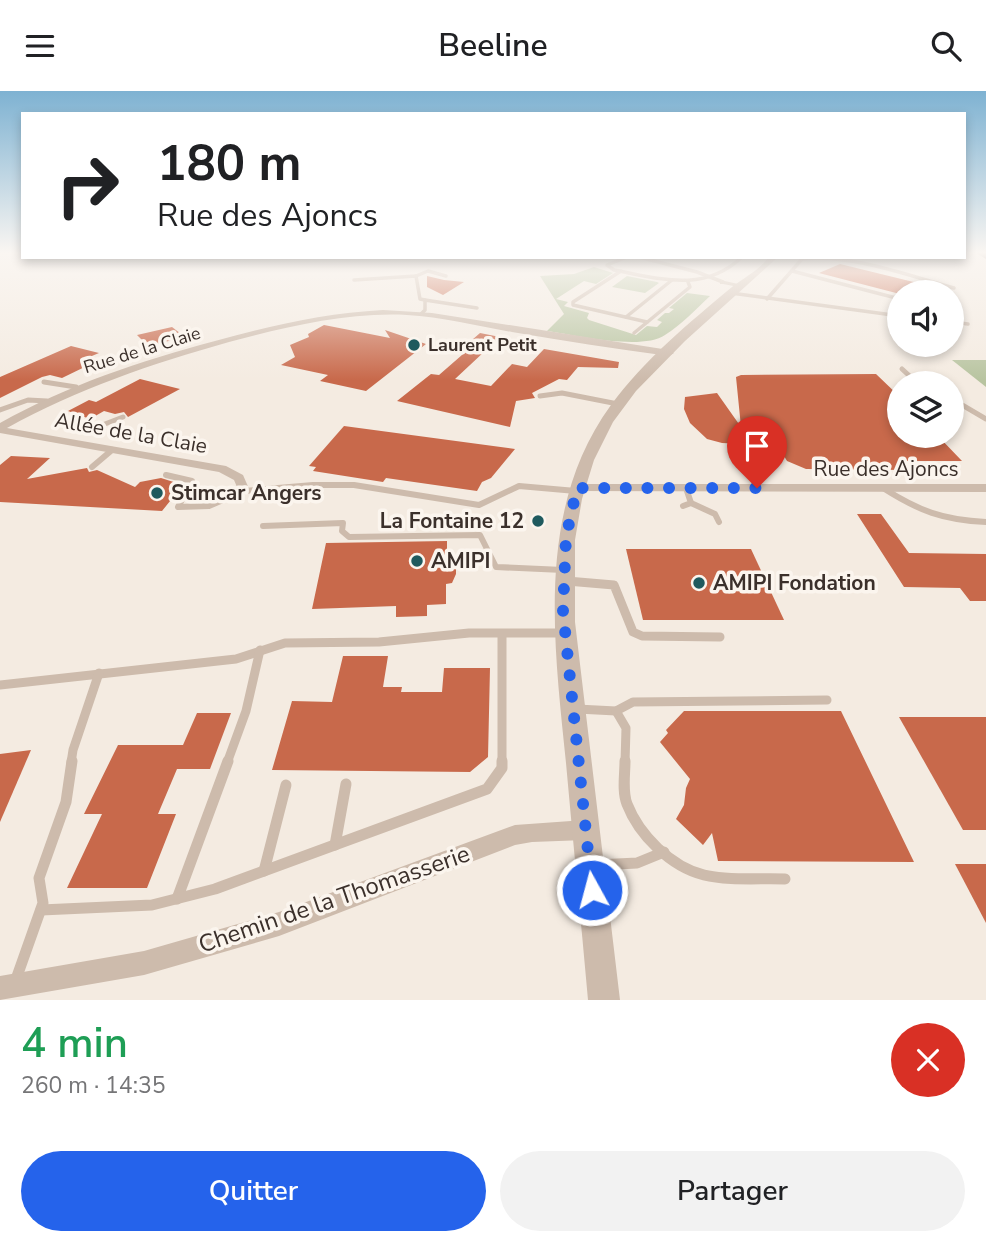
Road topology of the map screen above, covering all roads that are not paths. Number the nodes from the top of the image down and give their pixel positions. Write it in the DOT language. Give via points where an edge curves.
graph roads {
  1 [pos="420,295"];
  2 [pos="584,295"];
  3 [pos="655,295"];
  4 [pos="679,295"];
  5 [pos="728,295"];
  6 [pos="756,295"];
  7 [pos="770,295"];
  8 [pos="767,299"];
  9 [pos="425,300"];
  10 [pos="477,308"];
  11 [pos="421,314"];
  12 [pos="887,314"];
  13 [pos="626,317"];
  14 [pos="647,322"];
  15 [pos="964,324"];
  16 [pos="968,324"];
  17 [pos="634,333"];
  18 [pos="663,357"];
  19 [pos="902,369"];
  20 [pos="904,371"];
  21 [pos="44,381"];
  22 [pos="76,387"];
  23 [pos="540,396"];
  24 [pos="47,401"];
  25 [pos="618,404"];
  26 [pos="964,406"];
  27 [pos="0,410"];
  28 [pos="123,417"];
  29 [pos="986,419"];
  30 [pos="0,428"];
  31 [pos="92,429"];
  32 [pos="112,450"];
  33 [pos="178,461"];
  34 [pos="92,467"];
  35 [pos="686,488"];
  36 [pos="882,488"];
  37 [pos="986,488"];
  38 [pos="576,490"];
  39 [pos="244,491"];
  40 [pos="691,503"];
  41 [pos="683,506"];
  42 [pos="719,522"];
  43 [pos="986,522"];
  44 [pos="263,526"];
  45 [pos="563,576"];
  46 [pos="502,633"];
  47 [pos="564,633"];
  48 [pos="720,637"];
  49 [pos="260,650"];
  50 [pos="99,673"];
  51 [pos="0,685"];
  52 [pos="828,700"];
  53 [pos="572,709"];
  54 [pos="616,711"];
  55 [pos="346,784"];
  56 [pos="286,785"];
  57 [pos="585,830"];
  58 [pos="335,845"];
  59 [pos="664,852"];
  60 [pos="589,866"];
  61 [pos="264,871"];
  62 [pos="785,880"];
  63 [pos="177,899"];
  64 [pos="41,910"];
  65 [pos="7,987"];
  66 [pos="604,1000"];
  1 -- 9 [label="lane"];
  2 -- 13 [label="lane" via="572,303"];
  3 -- 13 [label="lane"];
  4 -- 14 [label="lane"];
  5 -- 18 [label="street"];
  6 -- 8 [label="lane"];
  7 -- 8 [label="lane"];
  8 -- 12 [label="lane"];
  9 -- 10 [label="lane"];
  9 -- 11 [label="lane"];
  11 -- 18 [label="street, Rue de la Claie"];
  11 -- 22 [label="street, Rue de la Claie" via="356,314 302,321 135,366"];
  13 -- 14 [label="lane"];
  14 -- 17 [label="lane"];
  15 -- 16 [label="lane"];
  18 -- 25 [label="street"];
  19 -- 20 [label="lane"];
  21 -- 22 [label="lane"];
  22 -- 24 [label="street, Rue de la Claie"];
  23 -- 25 [label="lane" via="562,393"];
  24 -- 27 [label="lane" via="28,400"];
  24 -- 30 [label="street, Rue de la Claie"];
  25 -- 38 [label="street" via="594,443"];
  26 -- 29 [label="lane"];
  28 -- 31 [label="lane"];
  30 -- 32 [label="street, Allée de la Claie"];
  32 -- 33 [label="street, Allée de la Claie"];
  32 -- 34 [label="lane"];
  33 -- 39 [label="street, Allée de la Claie" via="229,471 242,482"];
  33 -- 39 [label="lane" via="164,476 192,481 178,507 209,506"];
  35 -- 36 [label="street, Rue des Ajoncs"];
  35 -- 38 [label="street, Rue des Ajoncs"];
  35 -- 40 [label="lane"];
  36 -- 37 [label="street, Rue des Ajoncs"];
  36 -- 43 [label="lane" via="930,516"];
  38 -- 39 [label="lane" via="519,486 479,505 354,485"];
  38 -- 45 [label="street"];
  40 -- 41 [label="lane"];
  40 -- 42 [label="lane" via="715,513"];
  44 -- 45 [label="lane" via="343,523 342,531 349,537 481,535 496,567"];
  45 -- 47 [label="street"];
  45 -- 48 [label="lane" via="614,585 633,632 642,636"];
  46 -- 47 [label="lane"];
  46 -- 49 [label="lane" via="379,642 285,642"];
  46 -- 58 [label="lane" via="502,768 495,778 486,789"];
  47 -- 53 [label="street"];
  49 -- 50 [label="lane" via="236,659"];
  49 -- 63 [label="lane" via="246,711"];
  50 -- 51 [label="lane"];
  50 -- 64 [label="lane" via="73,750 66,802 39,878"];
  52 -- 54 [label="lane" via="633,702"];
  53 -- 54 [label="lane"];
  53 -- 57 [label="street"];
  54 -- 59 [label="lane" via="626,728 623,773 627,804 650,841"];
  55 -- 58 [label="lane"];
  56 -- 61 [label="lane"];
  57 -- 60 [label="street"];
  57 -- 65 [label="street, Chemin de la Thomasserie" via="515,835 279,924 144,963"];
  58 -- 61 [label="lane"];
  59 -- 60 [label="lane" via="637,863"];
  59 -- 62 [label="lane" via="704,875"];
  60 -- 66 [label="street"];
  61 -- 63 [label="lane"];
  63 -- 64 [label="lane" via="152,905"];
  64 -- 65 [label="lane"];
}
